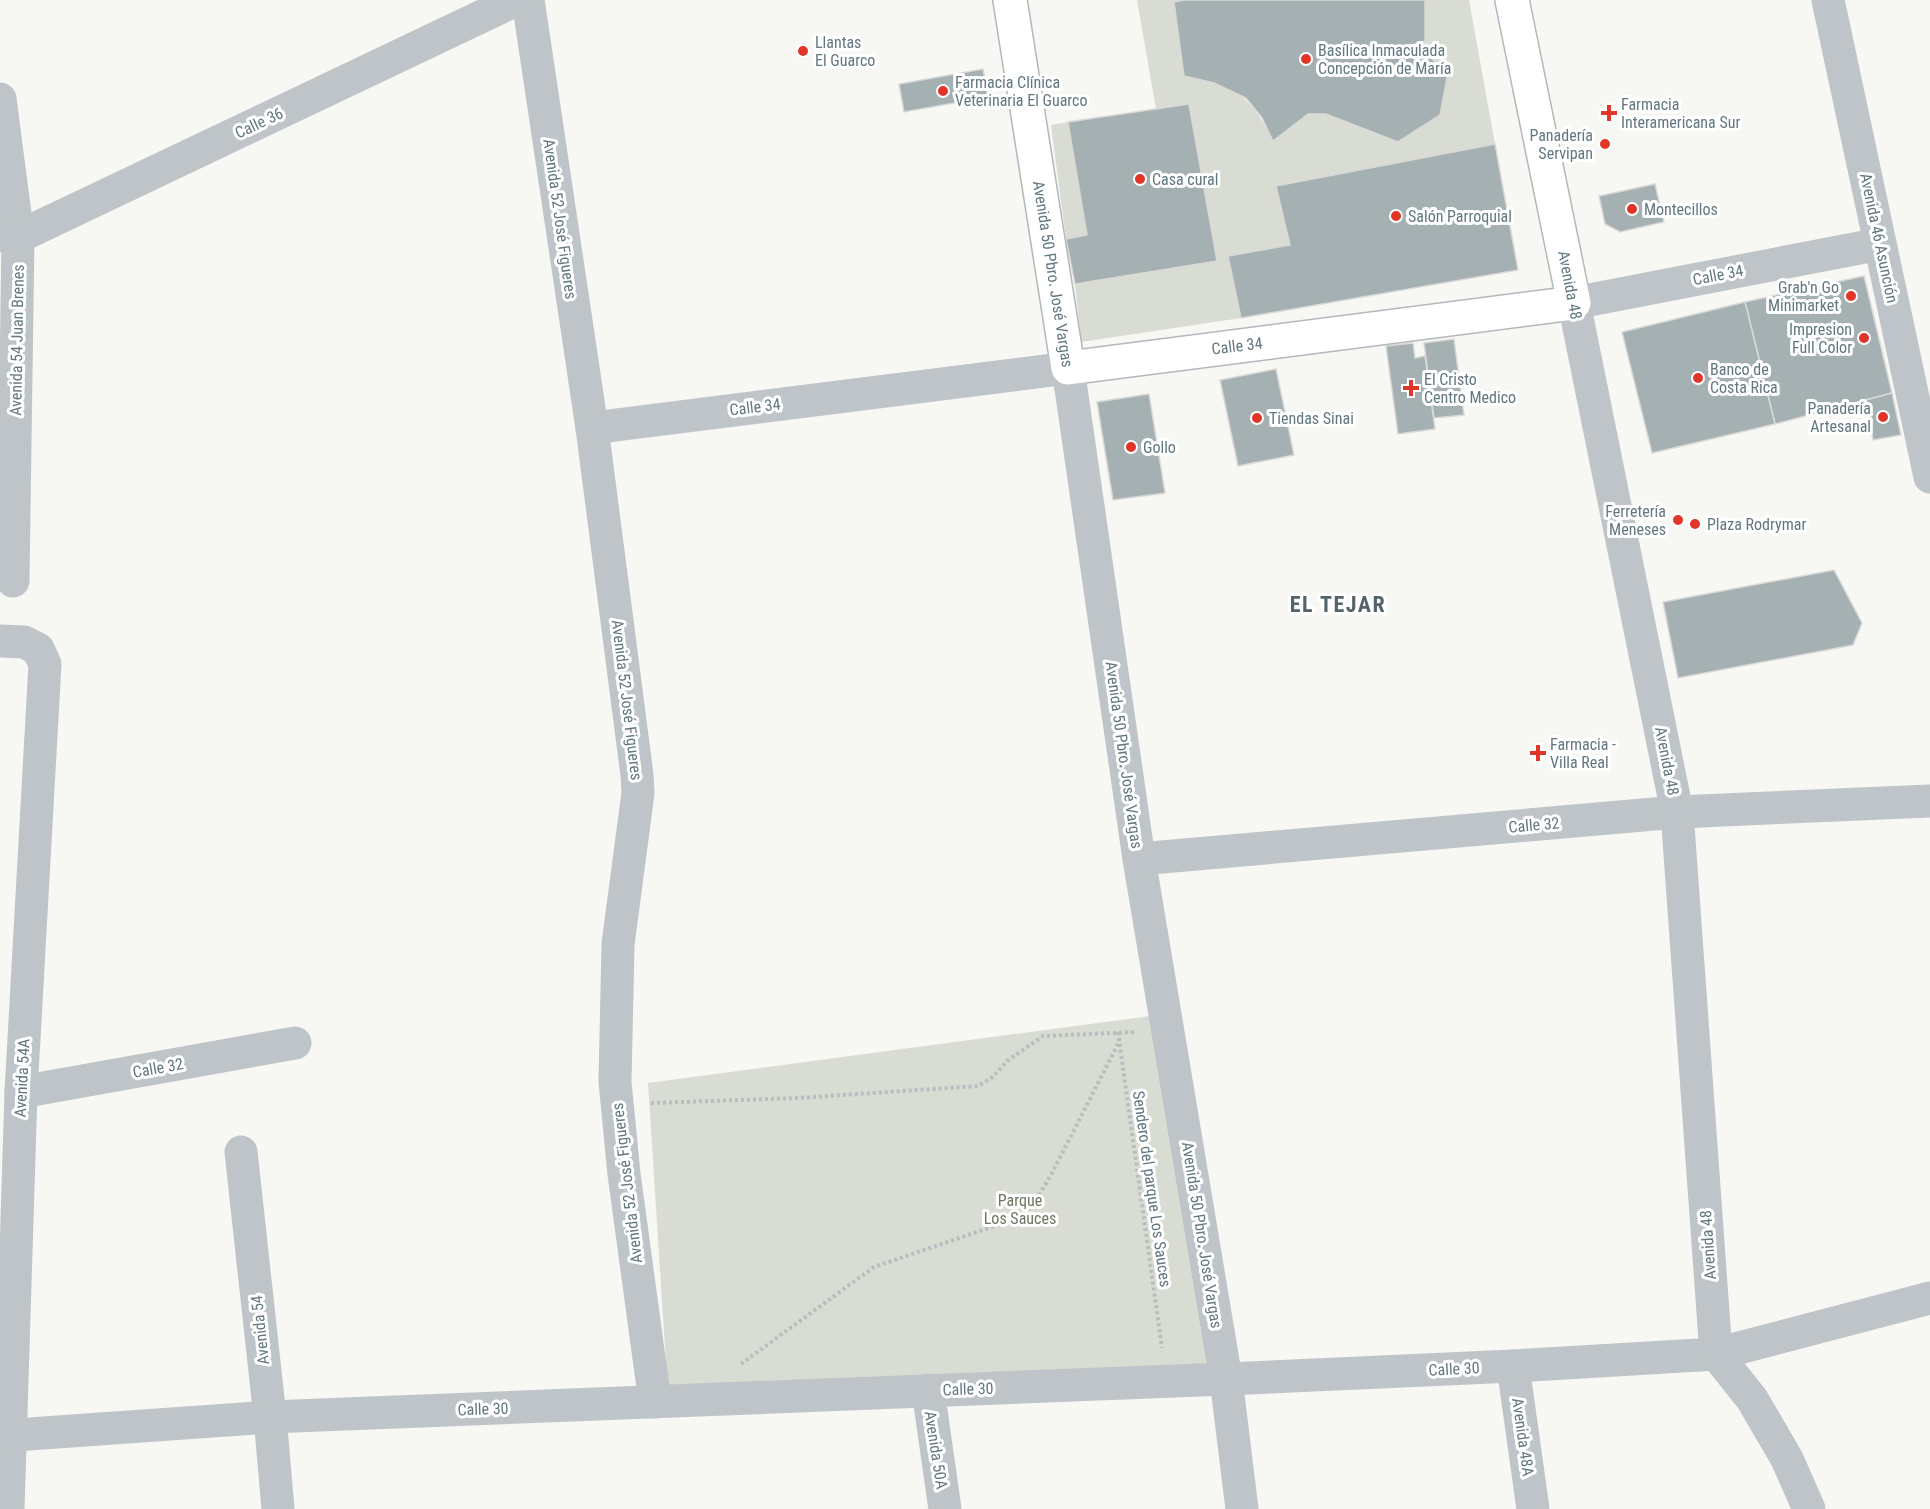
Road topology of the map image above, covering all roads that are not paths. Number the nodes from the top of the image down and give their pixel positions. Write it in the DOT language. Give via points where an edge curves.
graph roads {
  1 [pos="516,0"];
  2 [pos="528,0"];
  3 [pos="1010,0"];
  4 [pos="1512,0"];
  5 [pos="1828,0"];
  6 [pos="0,99"];
  7 [pos="9,237"];
  8 [pos="1880,244"];
  9 [pos="1574,303"];
  10 [pos="1068,368"];
  11 [pos="592,428"];
  12 [pos="1930,477"];
  13 [pos="13,582"];
  14 [pos="0,640"];
  15 [pos="1930,801"];
  16 [pos="1677,812"];
  17 [pos="1139,859"];
  18 [pos="295,1043"];
  19 [pos="21,1092"];
  20 [pos="241,1152"];
  21 [pos="1930,1298"];
  22 [pos="1716,1354"];
  23 [pos="1513,1366"];
  24 [pos="1226,1379"];
  25 [pos="928,1390"];
  26 [pos="655,1402"];
  27 [pos="270,1417"];
  28 [pos="5,1436"];
  29 [pos="8,1509"];
  30 [pos="278,1509"];
  31 [pos="945,1509"];
  32 [pos="1242,1509"];
  33 [pos="1533,1509"];
  34 [pos="1809,1509"];
  1 -- 7 [label="street, Calle 36"];
  2 -- 11 [label="street, Avenida 52 José Figueres"];
  3 -- 10 [label="main road, Avenida 50 Pbro. José Vargas"];
  4 -- 9 [label="main road, Avenida 48"];
  5 -- 8 [label="street, Avenida 46 Asunción"];
  6 -- 7 [label="street, Avenida 54 Juan Brenes"];
  7 -- 13 [label="street, Avenida 54 Juan Brenes"];
  8 -- 9 [label="street, Calle 34"];
  8 -- 12 [label="street, Avenida 46 Asunción"];
  9 -- 10 [label="main road, Calle 34"];
  9 -- 16 [label="street, Avenida 48"];
  10 -- 11 [label="street, Calle 34"];
  10 -- 17 [label="street, Avenida 50 Pbro. José Vargas"];
  11 -- 26 [label="street, Avenida 52 José Figueres" via="638,794 618,944 615,1082"];
  14 -- 19 [label="street, Avenida 54A" via="24,642 38,649 45,664"];
  15 -- 16 [label="street, Calle 32"];
  16 -- 17 [label="street, Calle 32"];
  16 -- 22 [label="street, Avenida 48"];
  17 -- 24 [label="street, Avenida 50 Pbro. José Vargas"];
  18 -- 19 [label="street, Calle 32"];
  19 -- 28 [label="street, Avenida 54A"];
  20 -- 27 [label="street, Avenida 54"];
  21 -- 22 [label="street, Calle 30"];
  22 -- 23 [label="street, Calle 30"];
  22 -- 34 [label="street" via="1752,1399 1787,1459"];
  23 -- 24 [label="street, Calle 30"];
  23 -- 33 [label="street, Avenida 48A"];
  24 -- 25 [label="street, Calle 30"];
  24 -- 32 [label="street, Avenida 50 Pbro. José Vargas"];
  25 -- 26 [label="street, Calle 30"];
  25 -- 31 [label="street, Avenida 50A"];
  26 -- 27 [label="street, Calle 30"];
  27 -- 28 [label="street, Calle 30"];
  27 -- 30 [label="street, Avenida 54"];
  28 -- 29 [label="street, Avenida 54A"];
}
